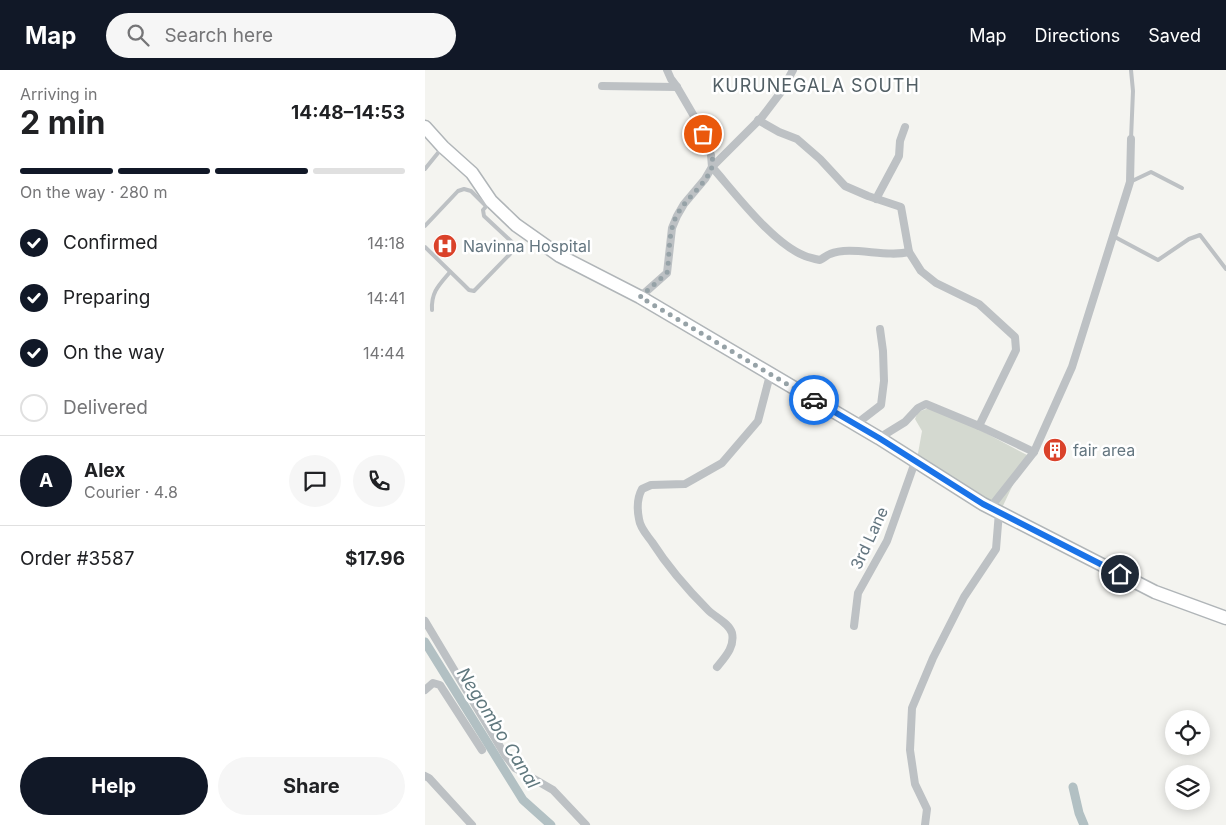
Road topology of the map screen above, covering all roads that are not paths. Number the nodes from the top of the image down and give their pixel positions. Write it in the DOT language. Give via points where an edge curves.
graph roads {
  1 [pos="667,70"];
  2 [pos="793,70"];
  3 [pos="1131,70"];
  4 [pos="602,86"];
  5 [pos="677,86"];
  6 [pos="758,120"];
  7 [pos="425,127"];
  8 [pos="905,127"];
  9 [pos="1131,139"];
  10 [pos="443,147"];
  11 [pos="712,167"];
  12 [pos="425,169"];
  13 [pos="1130,182"];
  14 [pos="1182,188"];
  15 [pos="876,199"];
  16 [pos="489,203"];
  17 [pos="425,226"];
  18 [pos="1113,236"];
  19 [pos="425,247"];
  20 [pos="909,252"];
  21 [pos="1226,269"];
  22 [pos="450,272"];
  23 [pos="640,297"];
  24 [pos="432,310"];
  25 [pos="880,329"];
  26 [pos="770,375"];
  27 [pos="855,424"];
  28 [pos="979,426"];
  29 [pos="879,438"];
  30 [pos="1034,452"];
  31 [pos="915,462"];
  32 [pos="994,510"];
  33 [pos="1226,618"];
  34 [pos="425,621"];
  35 [pos="854,626"];
  36 [pos="717,667"];
  37 [pos="425,690"];
  38 [pos="482,750"];
  39 [pos="425,776"];
  40 [pos="472,825"];
  41 [pos="587,825"];
  42 [pos="925,825"];
  1 -- 5 [label="street"];
  2 -- 6 [label="street" via="781,92"];
  3 -- 9 [label="lane"];
  4 -- 5 [label="street"];
  5 -- 11 [label="street" via="698,123 711,155"];
  6 -- 11 [label="street"];
  6 -- 15 [label="street" via="797,139 845,186"];
  7 -- 10 [label="main road"];
  8 -- 15 [label="street" via="899,156"];
  9 -- 13 [label="street"];
  10 -- 12 [label="lane"];
  10 -- 16 [label="main road" via="472,173"];
  11 -- 20 [label="street" via="760,222 783,243 804,256 820,260 845,250"];
  11 -- 23 [label="street" via="677,216 672,228 667,273"];
  13 -- 14 [label="lane" via="1151,172"];
  13 -- 18 [label="street"];
  15 -- 20 [label="street" via="901,207"];
  16 -- 17 [label="lane" via="464,189"];
  16 -- 22 [label="lane" via="483,210 484,216 514,244 513,250 473,291"];
  16 -- 23 [label="main road" via="560,256"];
  18 -- 21 [label="lane" via="1158,260 1200,235"];
  18 -- 30 [label="street" via="1072,368"];
  19 -- 22 [label="lane"];
  20 -- 28 [label="street" via="921,271 935,283 979,304 1015,338 1016,350"];
  22 -- 24 [label="lane" via="434,292"];
  23 -- 26 [label="main road"];
  25 -- 27 [label="street" via="884,381 881,405"];
  26 -- 27 [label="main road"];
  26 -- 36 [label="street" via="758,421 722,463 685,484 642,489 638,501 641,525 667,564 709,611 731,630 731,646"];
  27 -- 29 [label="main road"];
  28 -- 29 [label="street" via="926,404"];
  28 -- 30 [label="street"];
  29 -- 31 [label="main road"];
  30 -- 32 [label="street"];
  31 -- 32 [label="main road"];
  31 -- 35 [label="street, 3rd Lane" via="887,541 858,593"];
  32 -- 33 [label="main road" via="1155,592"];
  32 -- 42 [label="street" via="996,549 964,597 933,658 913,708 910,750 915,784 927,809"];
  34 -- 41 [label="street" via="515,768 553,790"];
  37 -- 38 [label="street" via="433,683 440,685"];
  39 -- 40 [label="street"];
}
